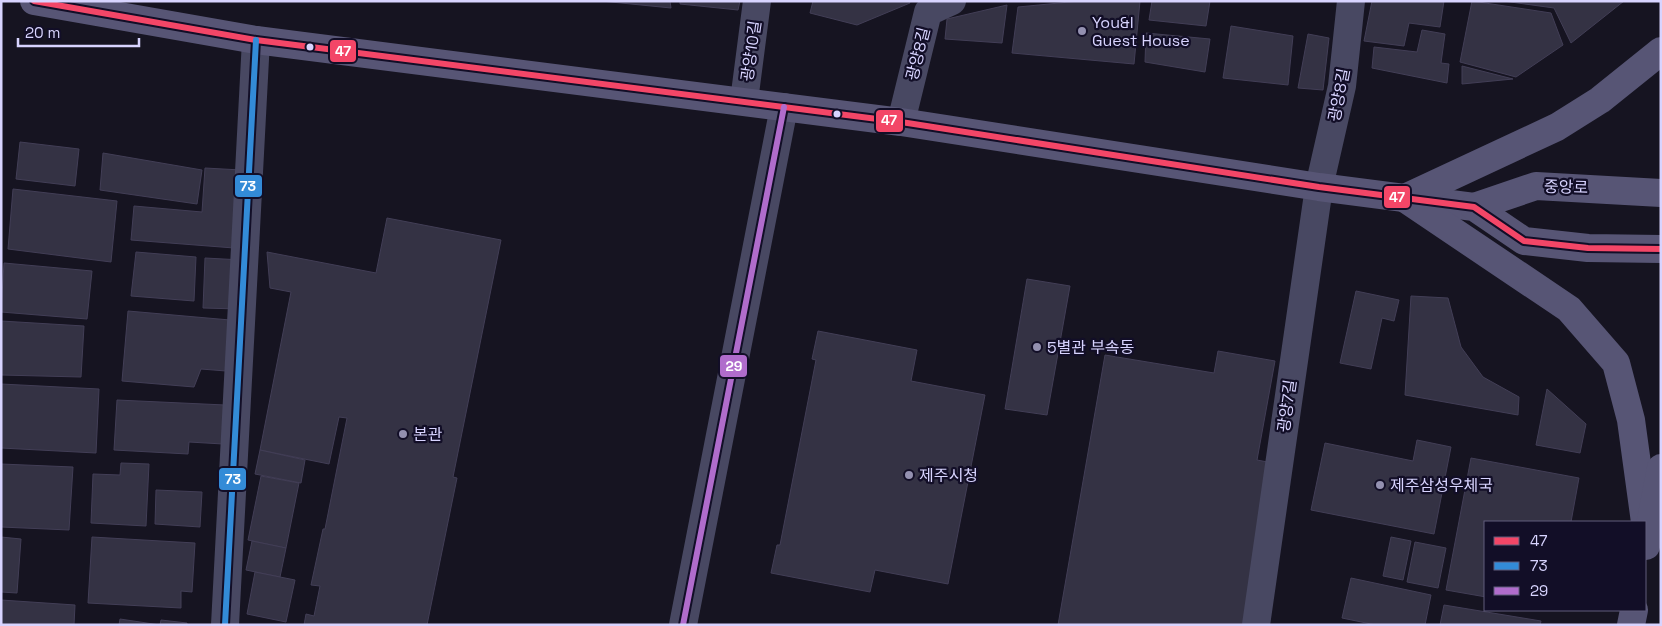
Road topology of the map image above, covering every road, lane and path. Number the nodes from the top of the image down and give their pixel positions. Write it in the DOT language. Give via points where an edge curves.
graph roads {
  1 [pos="34,1"];
  2 [pos="757,1"];
  3 [pos="952,1"];
  4 [pos="1351,1"];
  5 [pos="256,40"];
  6 [pos="1661,51"];
  7 [pos="744,101"];
  8 [pos="784,106"];
  9 [pos="901,122"];
  10 [pos="1319,187"];
  11 [pos="1661,193"];
  12 [pos="1404,197"];
  13 [pos="1474,207"];
  14 [pos="1661,249"];
  15 [pos="1661,468"];
  16 [pos="1661,511"];
  17 [pos="1644,521"];
  18 [pos="1647,529"];
  19 [pos="1647,532"];
  20 [pos="1634,611"];
  21 [pos="225,625"];
  22 [pos="683,625"];
  23 [pos="1256,625"];
  24 [pos="1631,625"];
  1 -- 5 [label="main road, 중앙로"];
  2 -- 7 [label="street, 광양10길"];
  3 -- 9 [label="street, 광양8길" via="928,12"];
  4 -- 10 [label="street, 광양8길" via="1342,86"];
  5 -- 7 [label="main road, 중앙로"];
  5 -- 21 [label="street"];
  6 -- 12 [label="main road" via="1600,100 1557,128"];
  7 -- 8 [label="main road, 중앙로"];
  8 -- 9 [label="main road, 중앙로"];
  8 -- 22 [label="street"];
  9 -- 10 [label="main road, 중앙로"];
  10 -- 12 [label="main road, 중앙로"];
  10 -- 23 [label="street, 광양7길"];
  11 -- 13 [label="main road, 중앙로" via="1536,186"];
  12 -- 13 [label="main road, 중앙로"];
  12 -- 17 [label="main road" via="1568,309 1616,363 1631,420"];
  13 -- 14 [label="main road, 중앙로" via="1524,240 1588,248"];
  15 -- 18 [label="main road"];
  16 -- 19 [label="main road"];
  20 -- 24 [label="main road"];
}
